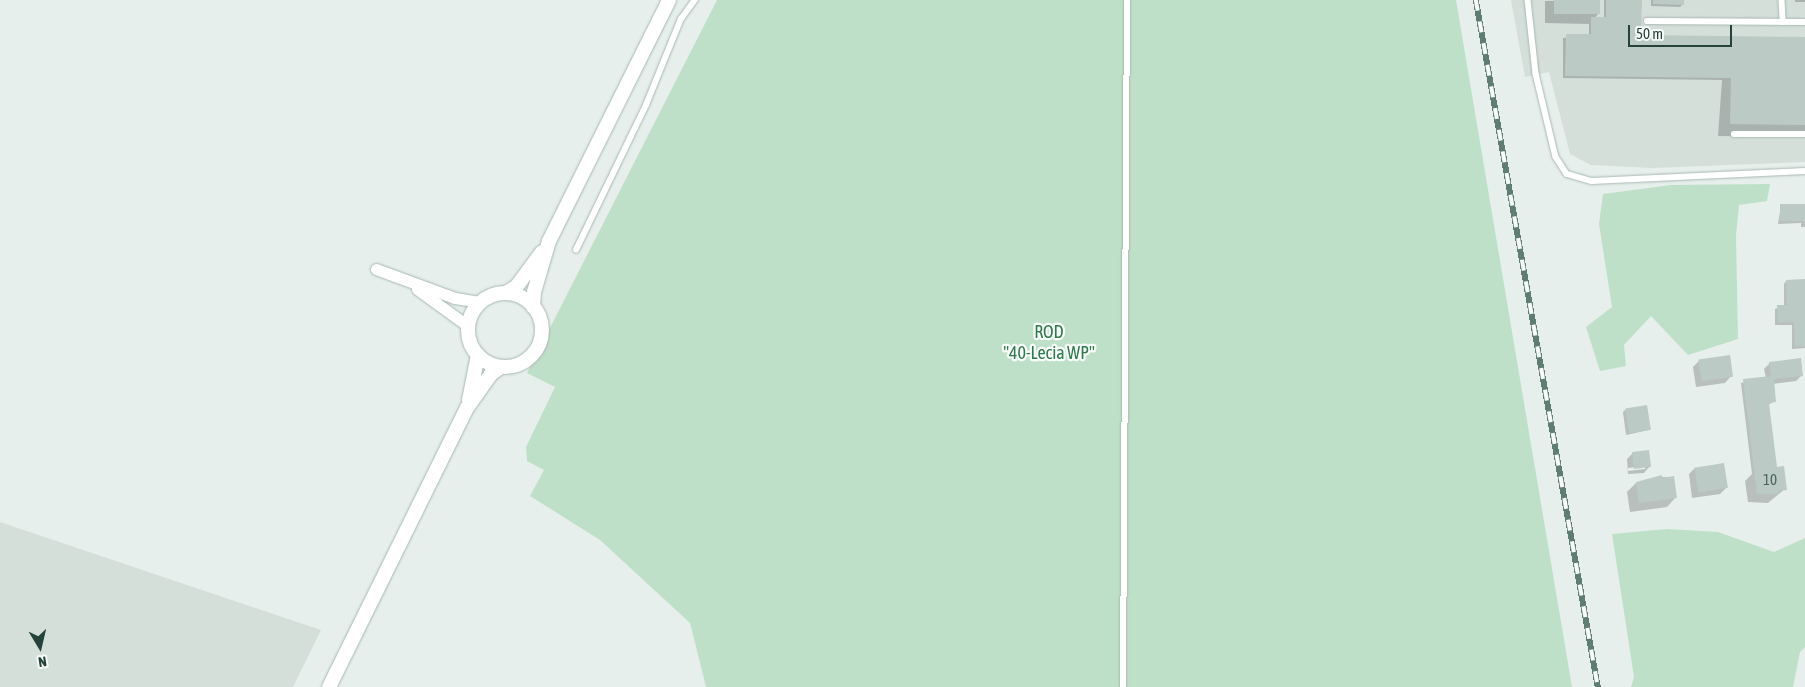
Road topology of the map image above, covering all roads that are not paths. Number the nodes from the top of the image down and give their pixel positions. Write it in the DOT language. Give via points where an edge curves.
graph roads {
  1 [pos="669,0"];
  2 [pos="694,0"];
  3 [pos="1127,0"];
  4 [pos="1528,0"];
  5 [pos="1782,0"];
  6 [pos="1647,21"];
  7 [pos="1782,22"];
  8 [pos="1805,22"];
  9 [pos="1734,134"];
  10 [pos="1805,134"];
  11 [pos="1805,171"];
  12 [pos="549,241"];
  13 [pos="576,250"];
  14 [pos="376,269"];
  15 [pos="408,282"];
  16 [pos="506,293"];
  17 [pos="481,302"];
  18 [pos="533,307"];
  19 [pos="468,326"];
  20 [pos="478,355"];
  21 [pos="501,367"];
  22 [pos="467,408"];
  23 [pos="329,687"];
  24 [pos="1123,687"];
  1 -- 12 [label="street"];
  2 -- 13 [label="lane" via="681,20 646,105"];
  3 -- 24 [label="lane"];
  4 -- 11 [label="lane" via="1536,74 1556,157 1567,174 1592,181"];
  5 -- 7 [label="lane"];
  6 -- 7 [label="lane"];
  7 -- 8 [label="lane"];
  9 -- 10 [label="lane"];
  12 -- 16 [label="street" via="517,286"];
  12 -- 18 [label="street" via="534,292"];
  14 -- 15 [label="street"];
  15 -- 17 [label="street"];
  15 -- 19 [label="street"];
  16 -- 17 [label="street"];
  16 -- 18 [label="street" via="523,298"];
  17 -- 19 [label="street"];
  18 -- 21 [label="street" via="541,327 535,351 523,362"];
  19 -- 20 [label="street" via="470,344"];
  20 -- 21 [label="street" via="489,364"];
  20 -- 22 [label="street"];
  21 -- 22 [label="street" via="491,374"];
  22 -- 23 [label="street"];
}
